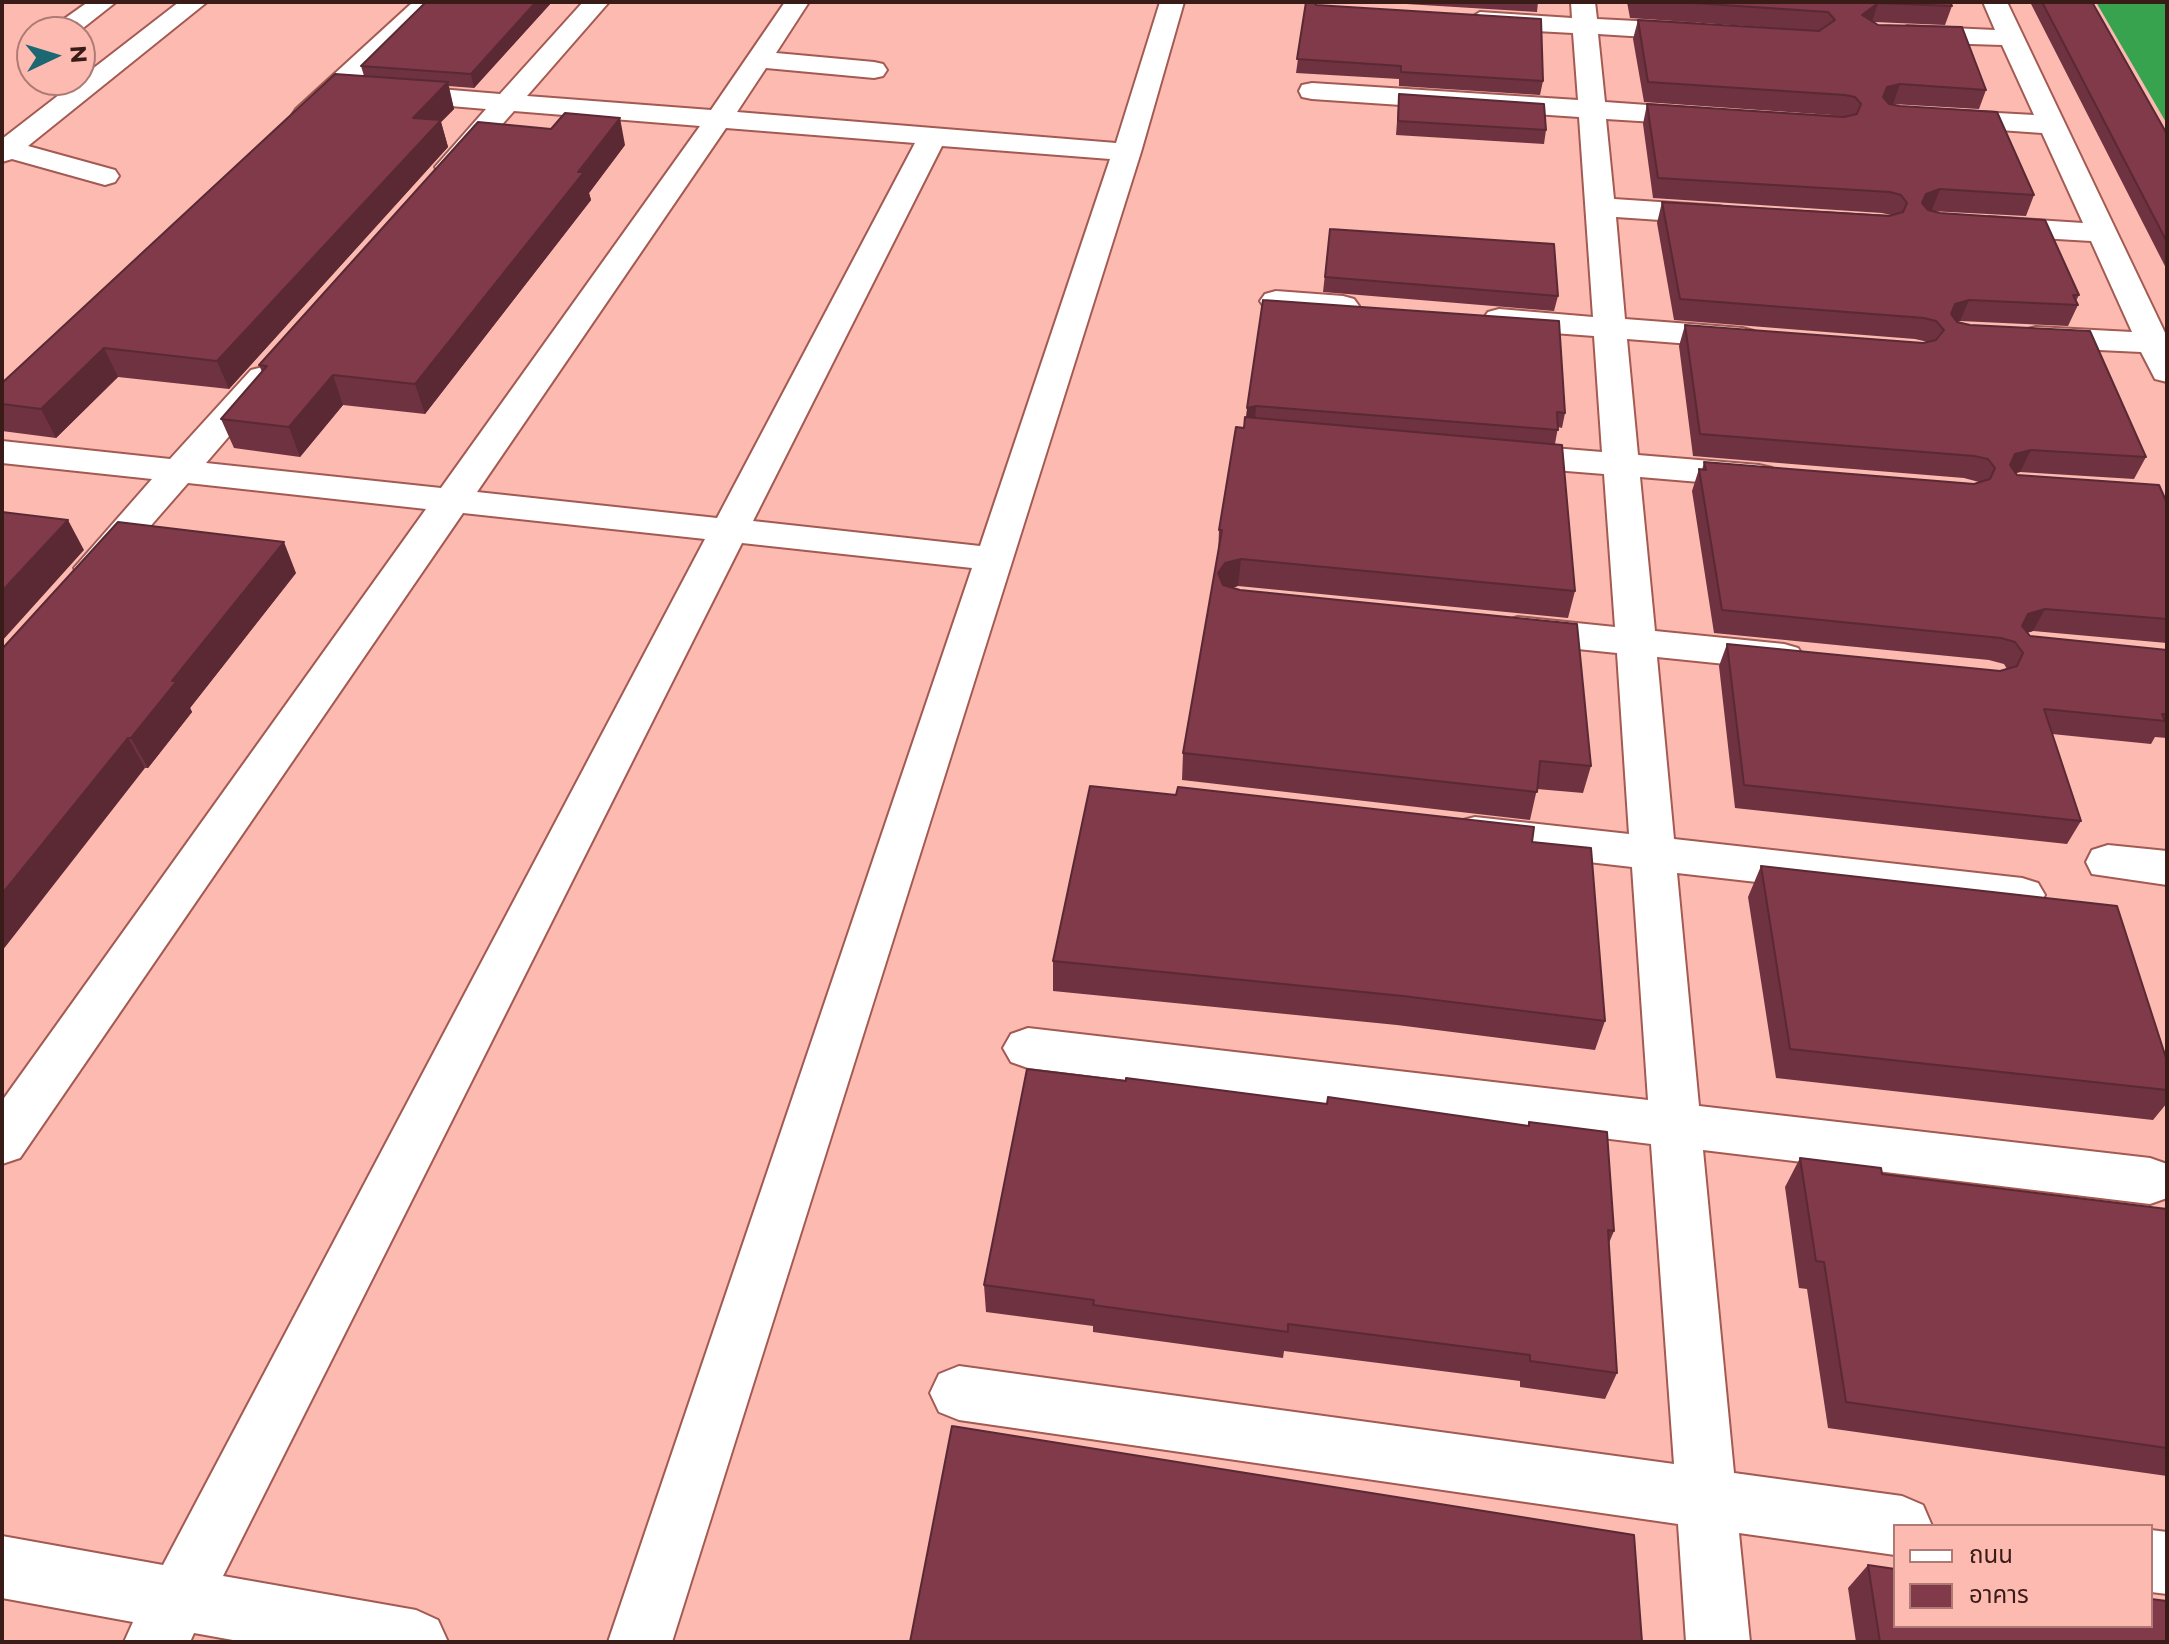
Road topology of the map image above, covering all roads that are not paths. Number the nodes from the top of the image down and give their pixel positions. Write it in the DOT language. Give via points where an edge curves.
graph roads {
  1 [pos="104,2"];
  2 [pos="195,2"];
  3 [pos="427,2"];
  4 [pos="597,2"];
  5 [pos="797,2"];
  6 [pos="1172,2"];
  7 [pos="1995,2"];
  8 [pos="1584,14"];
  9 [pos="84,16"];
  10 [pos="1462,18"];
  11 [pos="1887,33"];
  12 [pos="1722,34"];
  13 [pos="2012,38"];
  14 [pos="759,59"];
  15 [pos="874,70"];
  16 [pos="335,88"];
  17 [pos="1312,91"];
  18 [pos="507,102"];
  19 [pos="1592,110"];
  20 [pos="1909,116"];
  21 [pos="719,119"];
  22 [pos="1730,119"];
  23 [pos="2053,125"];
  24 [pos="289,132"];
  25 [pos="932,137"];
  26 [pos="4,151"];
  27 [pos="1127,152"];
  28 [pos="105,176"];
  29 [pos="433,186"];
  30 [pos="1600,207"];
  31 [pos="1741,216"];
  32 [pos="1963,224"];
  33 [pos="2102,233"];
  34 [pos="1276,301"];
  35 [pos="1371,309"];
  36 [pos="1467,316"];
  37 [pos="1610,327"];
  38 [pos="2005,336"];
  39 [pos="1778,341"];
  40 [pos="285,352"];
  41 [pos="2160,357"];
  42 [pos="2,452"];
  43 [pos="1478,453"];
  44 [pos="1621,465"];
  45 [pos="179,471"];
  46 [pos="1793,479"];
  47 [pos="452,500"];
  48 [pos="729,530"];
  49 [pos="994,559"];
  50 [pos="75,588"];
  51 [pos="1477,626"];
  52 [pos="1636,642"];
  53 [pos="1820,661"];
  54 [pos="1432,828"];
  55 [pos="1653,853"];
  56 [pos="2108,862"];
  57 [pos="2167,868"];
  58 [pos="2053,899"];
  59 [pos="1028,1048"];
  60 [pos="1675,1124"];
  61 [pos="2,1142"];
  62 [pos="2150,1181"];
  63 [pos="959,1393"];
  64 [pos="1707,1499"];
  65 [pos="1893,1525"];
  66 [pos="2,1567"];
  67 [pos="167,1620"];
  68 [pos="416,1642"];
  69 [pos="640,1642"];
  70 [pos="1718,1642"];
  1 -- 9 [label="street"];
  2 -- 26 [label="street"];
  3 -- 16 [label="street"];
  4 -- 18 [label="street"];
  5 -- 14 [label="street"];
  6 -- 27 [label="street"];
  7 -- 13 [label="street"];
  8 -- 10 [label="street"];
  8 -- 12 [label="street"];
  8 -- 19 [label="street"];
  11 -- 13 [label="street"];
  13 -- 23 [label="street"];
  14 -- 15 [label="street"];
  14 -- 21 [label="street"];
  16 -- 18 [label="street"];
  16 -- 24 [label="street"];
  17 -- 19 [label="street"];
  18 -- 21 [label="street"];
  18 -- 29 [label="street"];
  19 -- 22 [label="street"];
  19 -- 30 [label="street"];
  20 -- 23 [label="street"];
  21 -- 25 [label="street"];
  21 -- 47 [label="street"];
  23 -- 33 [label="street"];
  25 -- 27 [label="street"];
  25 -- 48 [label="street"];
  26 -- 28 [label="street"];
  27 -- 49 [label="street"];
  30 -- 31 [label="street"];
  30 -- 37 [label="street"];
  32 -- 33 [label="street"];
  33 -- 41 [label="street"];
  34 -- 35 [label="street"];
  36 -- 37 [label="street"];
  37 -- 39 [label="street"];
  37 -- 44 [label="street"];
  38 -- 41 [label="street"];
  40 -- 45 [label="street"];
  42 -- 45 [label="street"];
  43 -- 44 [label="street"];
  44 -- 46 [label="street"];
  44 -- 52 [label="street"];
  45 -- 47 [label="street"];
  45 -- 50 [label="street"];
  47 -- 48 [label="street"];
  47 -- 61 [label="street"];
  48 -- 49 [label="street"];
  48 -- 67 [label="street"];
  49 -- 69 [label="street"];
  51 -- 52 [label="street"];
  52 -- 53 [label="street"];
  52 -- 55 [label="street"];
  54 -- 55 [label="street"];
  55 -- 58 [label="street"];
  55 -- 60 [label="street"];
  56 -- 57 [label="street"];
  59 -- 60 [label="street"];
  60 -- 62 [label="street"];
  60 -- 64 [label="street"];
  63 -- 64 [label="street"];
  64 -- 65 [label="street"];
  64 -- 70 [label="street"];
  66 -- 67 [label="street"];
  67 -- 68 [label="street"];
}
